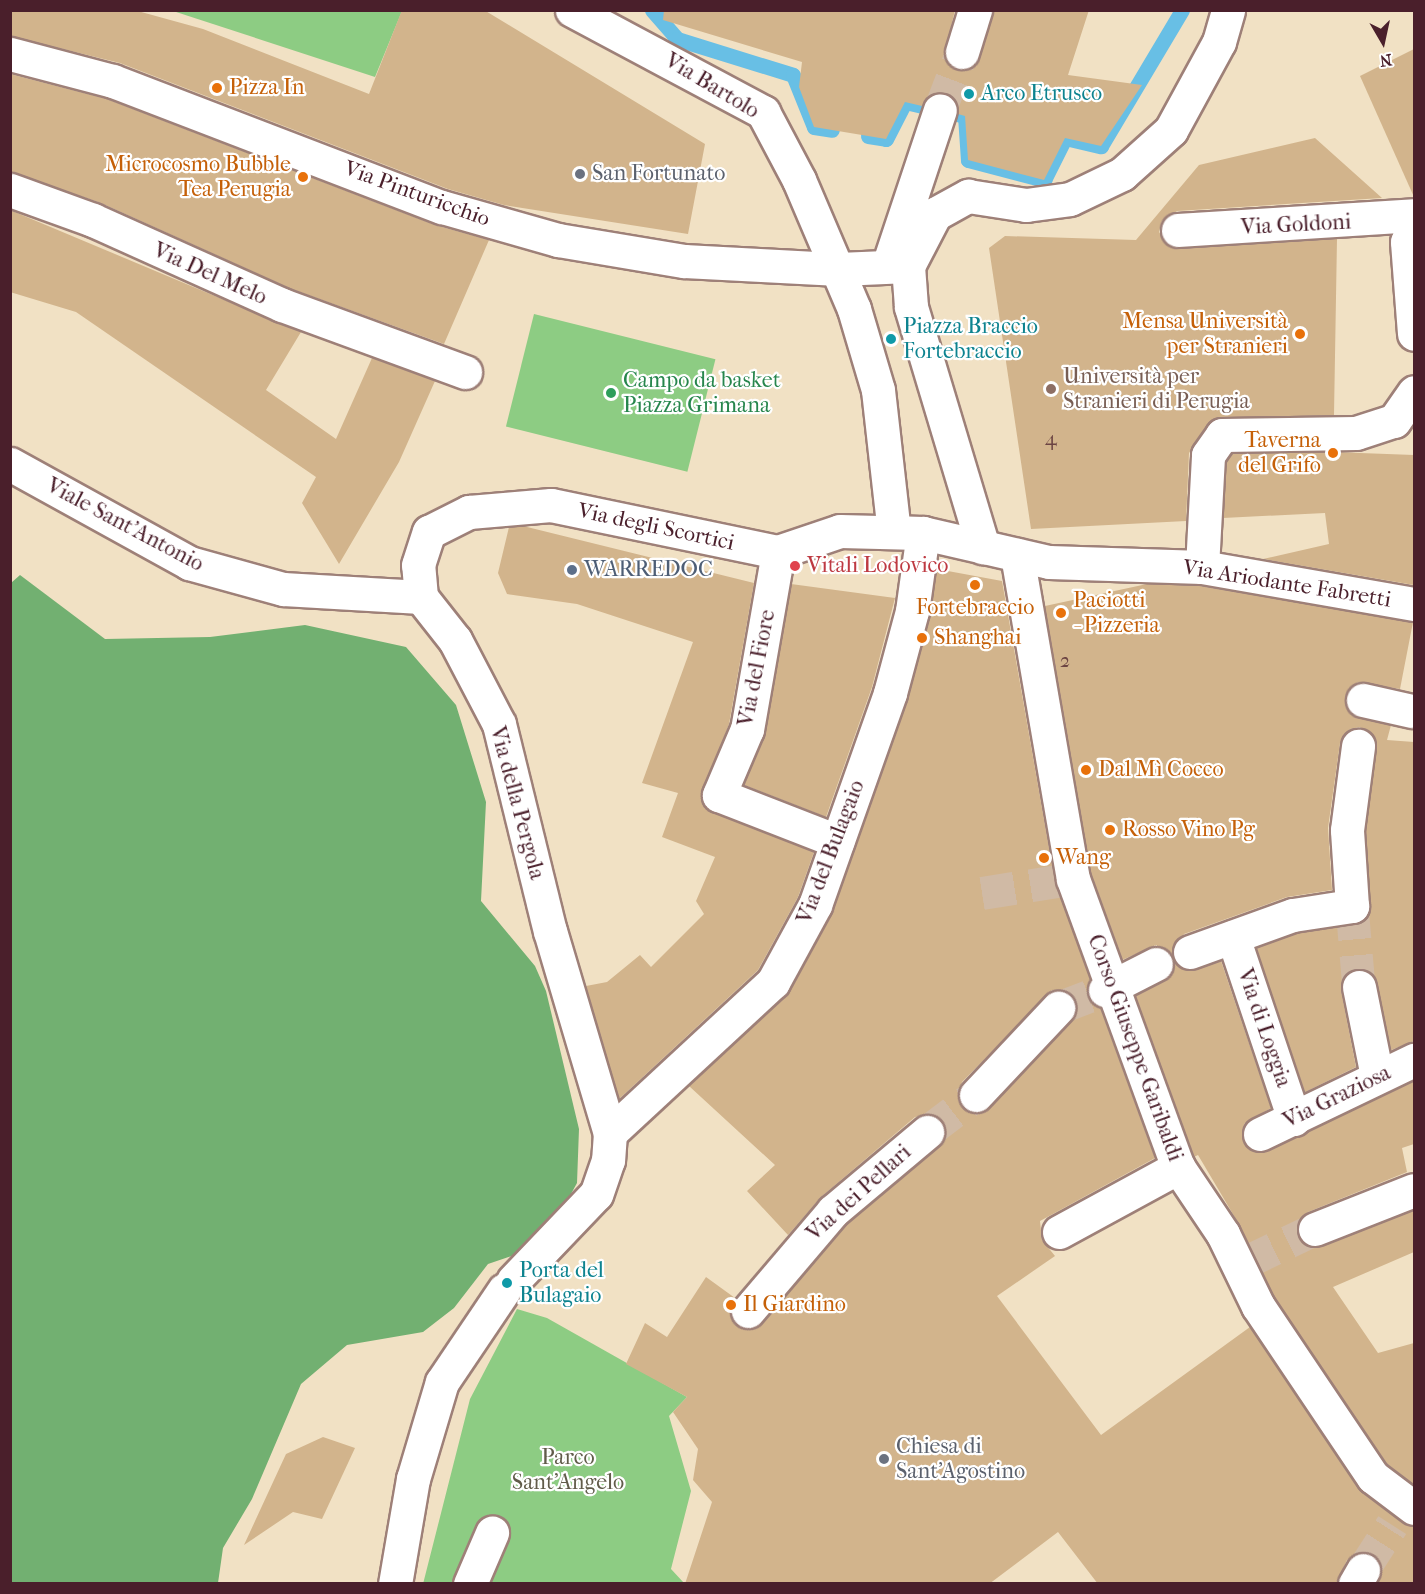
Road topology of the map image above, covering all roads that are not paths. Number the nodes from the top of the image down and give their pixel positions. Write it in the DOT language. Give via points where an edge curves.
graph roads {
  1 [pos="572,10"];
  2 [pos="975,10"];
  3 [pos="1228,10"];
  4 [pos="962,52"];
  5 [pos="10,54"];
  6 [pos="940,110"];
  7 [pos="10,190"];
  8 [pos="1414,215"];
  9 [pos="1414,224"];
  10 [pos="1178,230"];
  11 [pos="898,266"];
  12 [pos="839,269"];
  13 [pos="1414,334"];
  14 [pos="465,372"];
  15 [pos="1414,392"];
  16 [pos="10,464"];
  17 [pos="908,533"];
  18 [pos="983,547"];
  19 [pos="778,552"];
  20 [pos="1017,555"];
  21 [pos="1202,567"];
  22 [pos="421,597"];
  23 [pos="1414,604"];
  24 [pos="1363,700"];
  25 [pos="1412,711"];
  26 [pos="1358,746"];
  27 [pos="837,842"];
  28 [pos="1233,937"];
  29 [pos="1190,952"];
  30 [pos="1156,964"];
  31 [pos="1359,987"];
  32 [pos="1109,988"];
  33 [pos="1058,1008"];
  34 [pos="1414,1060"];
  35 [pos="1377,1076"];
  36 [pos="976,1095"];
  37 [pos="1294,1119"];
  38 [pos="927,1132"];
  39 [pos="610,1133"];
  40 [pos="1260,1134"];
  41 [pos="1175,1172"];
  42 [pos="1414,1190"];
  43 [pos="1315,1229"];
  44 [pos="1059,1232"];
  45 [pos="748,1311"];
  46 [pos="1405,1512"];
  47 [pos="492,1533"];
  48 [pos="395,1584"];
  49 [pos="470,1584"];
  1 -- 12 [label="street, Via Bartolo" via="763,112"];
  2 -- 4 [label="street"];
  3 -- 11 [label="street" via="1219,42 1171,130 1122,174 1070,200 1026,205 968,196 935,214"];
  5 -- 12 [label="street, Via Pinturicchio" via="113,81 442,207 522,231 684,261"];
  6 -- 11 [label="street"];
  7 -- 14 [label="street, Via Del Melo" via="93,220 282,305"];
  8 -- 10 [label="street, Via Goldoni"];
  9 -- 13 [label="street" via="1407,242"];
  11 -- 12 [label="street"];
  11 -- 18 [label="street"];
  12 -- 17 [label="street" via="878,390"];
  15 -- 21 [label="street" via="1394,421 1356,433 1222,435 1208,455"];
  16 -- 22 [label="street, Viale Sant'Antonio" via="189,563 283,589"];
  17 -- 18 [label="street"];
  17 -- 19 [label="street" via="840,531"];
  17 -- 27 [label="street, Via del Bulagaio" via="912,611 893,682"];
  18 -- 20 [label="street"];
  19 -- 22 [label="street, Via degli Scortici" via="551,505 469,512 429,532 418,565"];
  19 -- 27 [label="street, Via del Fiore" via="747,729 718,795"];
  20 -- 21 [label="street, Via Ariodante Fabretti" via="1049,562"];
  20 -- 32 [label="street, Corso Giuseppe Garibaldi" via="1069,880"];
  21 -- 23 [label="street, Via Ariodante Fabretti"];
  22 -- 39 [label="street, Via della Pergola" via="455,640 499,724 550,931"];
  24 -- 25 [label="street"];
  26 -- 28 [label="street" via="1347,830 1352,906 1293,915"];
  27 -- 39 [label="street, Via del Bulagaio" via="815,905 773,982"];
  28 -- 29 [label="street"];
  28 -- 37 [label="street, Via di Loggia"];
  30 -- 32 [label="street"];
  31 -- 35 [label="street"];
  32 -- 41 [label="street, Corso Giuseppe Garibaldi"];
  33 -- 36 [label="street"];
  34 -- 35 [label="street, Via Graziosa"];
  35 -- 37 [label="street, Via Graziosa"];
  37 -- 40 [label="street, Via Graziosa"];
  38 -- 45 [label="street, Via dei Pellari" via="832,1210"];
  39 -- 48 [label="street" via="608,1160 596,1194 508,1285 442,1382 413,1479"];
  41 -- 44 [label="street"];
  41 -- 46 [label="street, Corso Giuseppe Garibaldi" via="1241,1264 1252,1317 1373,1477"];
  42 -- 43 [label="street"];
  47 -- 49 [label="street"];
}
